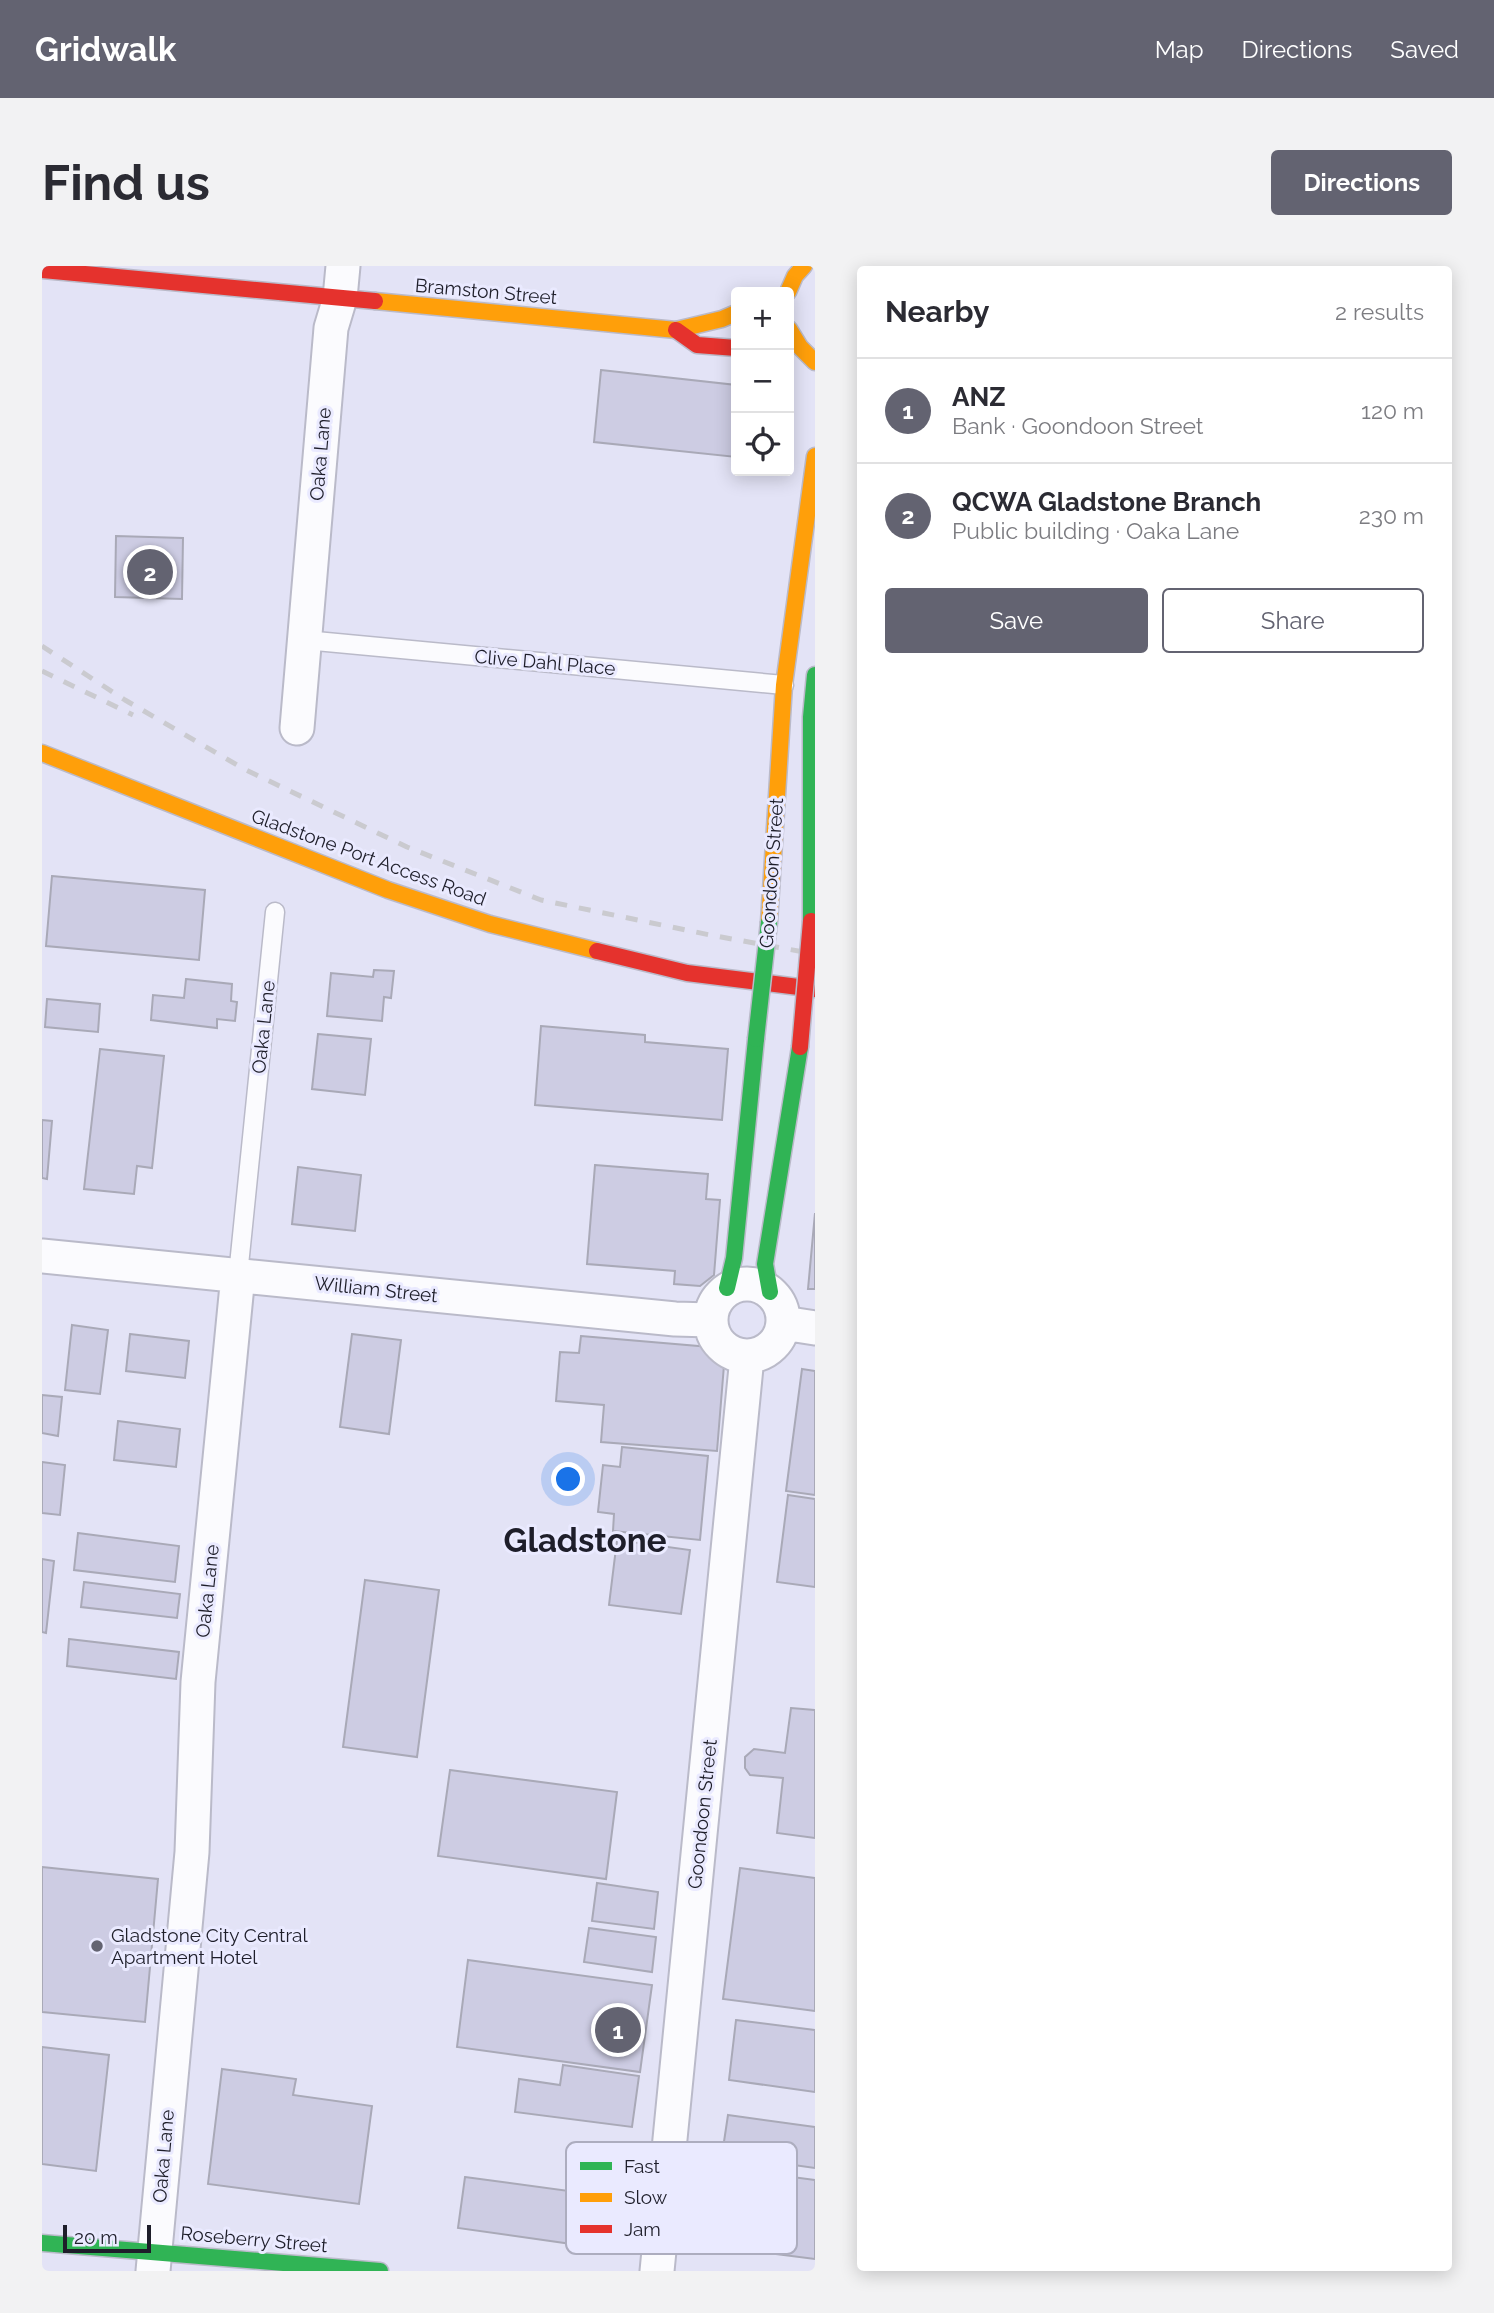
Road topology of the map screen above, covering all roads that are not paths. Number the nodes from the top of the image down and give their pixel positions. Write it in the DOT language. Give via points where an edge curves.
graph roads {
  1 [pos="42,270"];
  2 [pos="799,271"];
  3 [pos="341,282"];
  4 [pos="779,287"];
  5 [pos="791,287"];
  6 [pos="731,315"];
  7 [pos="676,330"];
  8 [pos="794,340"];
  9 [pos="731,348"];
  10 [pos="803,356"];
  11 [pos="815,456"];
  12 [pos="305,640"];
  13 [pos="815,675"];
  14 [pos="785,685"];
  15 [pos="298,727"];
  16 [pos="42,753"];
  17 [pos="275,912"];
  18 [pos="815,989"];
  19 [pos="42,1256"];
  20 [pos="238,1275"];
  21 [pos="727,1289"];
  22 [pos="770,1292"];
  23 [pos="710,1320"];
  24 [pos="799,1326"];
  25 [pos="747,1357"];
  26 [pos="670,2142"];
  27 [pos="42,2243"];
  28 [pos="153,2261"];
  29 [pos="380,2271"];
  1 -- 3 [label="street, Bramston Street"];
  2 -- 4 [label="street"];
  2 -- 5 [label="street"];
  3 -- 7 [label="street, Bramston Street"];
  3 -- 12 [label="street, Oaka Lane" via="331,328"];
  6 -- 7 [label="street, Bramston Street"];
  7 -- 9 [label="street, Bramston Street" via="697,345"];
  8 -- 10 [label="street"];
  11 -- 14 [label="street, Goondoon Street"];
  12 -- 14 [label="lane, Clive Dahl Place"];
  12 -- 15 [label="street, Oaka Lane"];
  13 -- 22 [label="street, Goondoon Street, bridge" via="811,921 800,1047 765,1264"];
  14 -- 21 [label="street, Goondoon Street, bridge" via="757,1039"];
  16 -- 18 [label="street, Gladstone Port Access Road" via="388,890 490,924 687,973"];
  17 -- 20 [label="lane, Oaka Lane"];
  19 -- 20 [label="street, William Street"];
  20 -- 23 [label="street, William Street"];
  20 -- 28 [label="street, Oaka Lane" via="198,1682 192,1852"];
  21 -- 22 [label="street" via="749,1283"];
  21 -- 23 [label="street" via="715,1302"];
  22 -- 24 [label="street"];
  23 -- 25 [label="street" via="717,1342"];
  24 -- 25 [label="street" via="758,1355"];
  25 -- 26 [label="street, Goondoon Street"];
  27 -- 28 [label="street, Roseberry Street"];
  28 -- 29 [label="street, Roseberry Street"];
}
